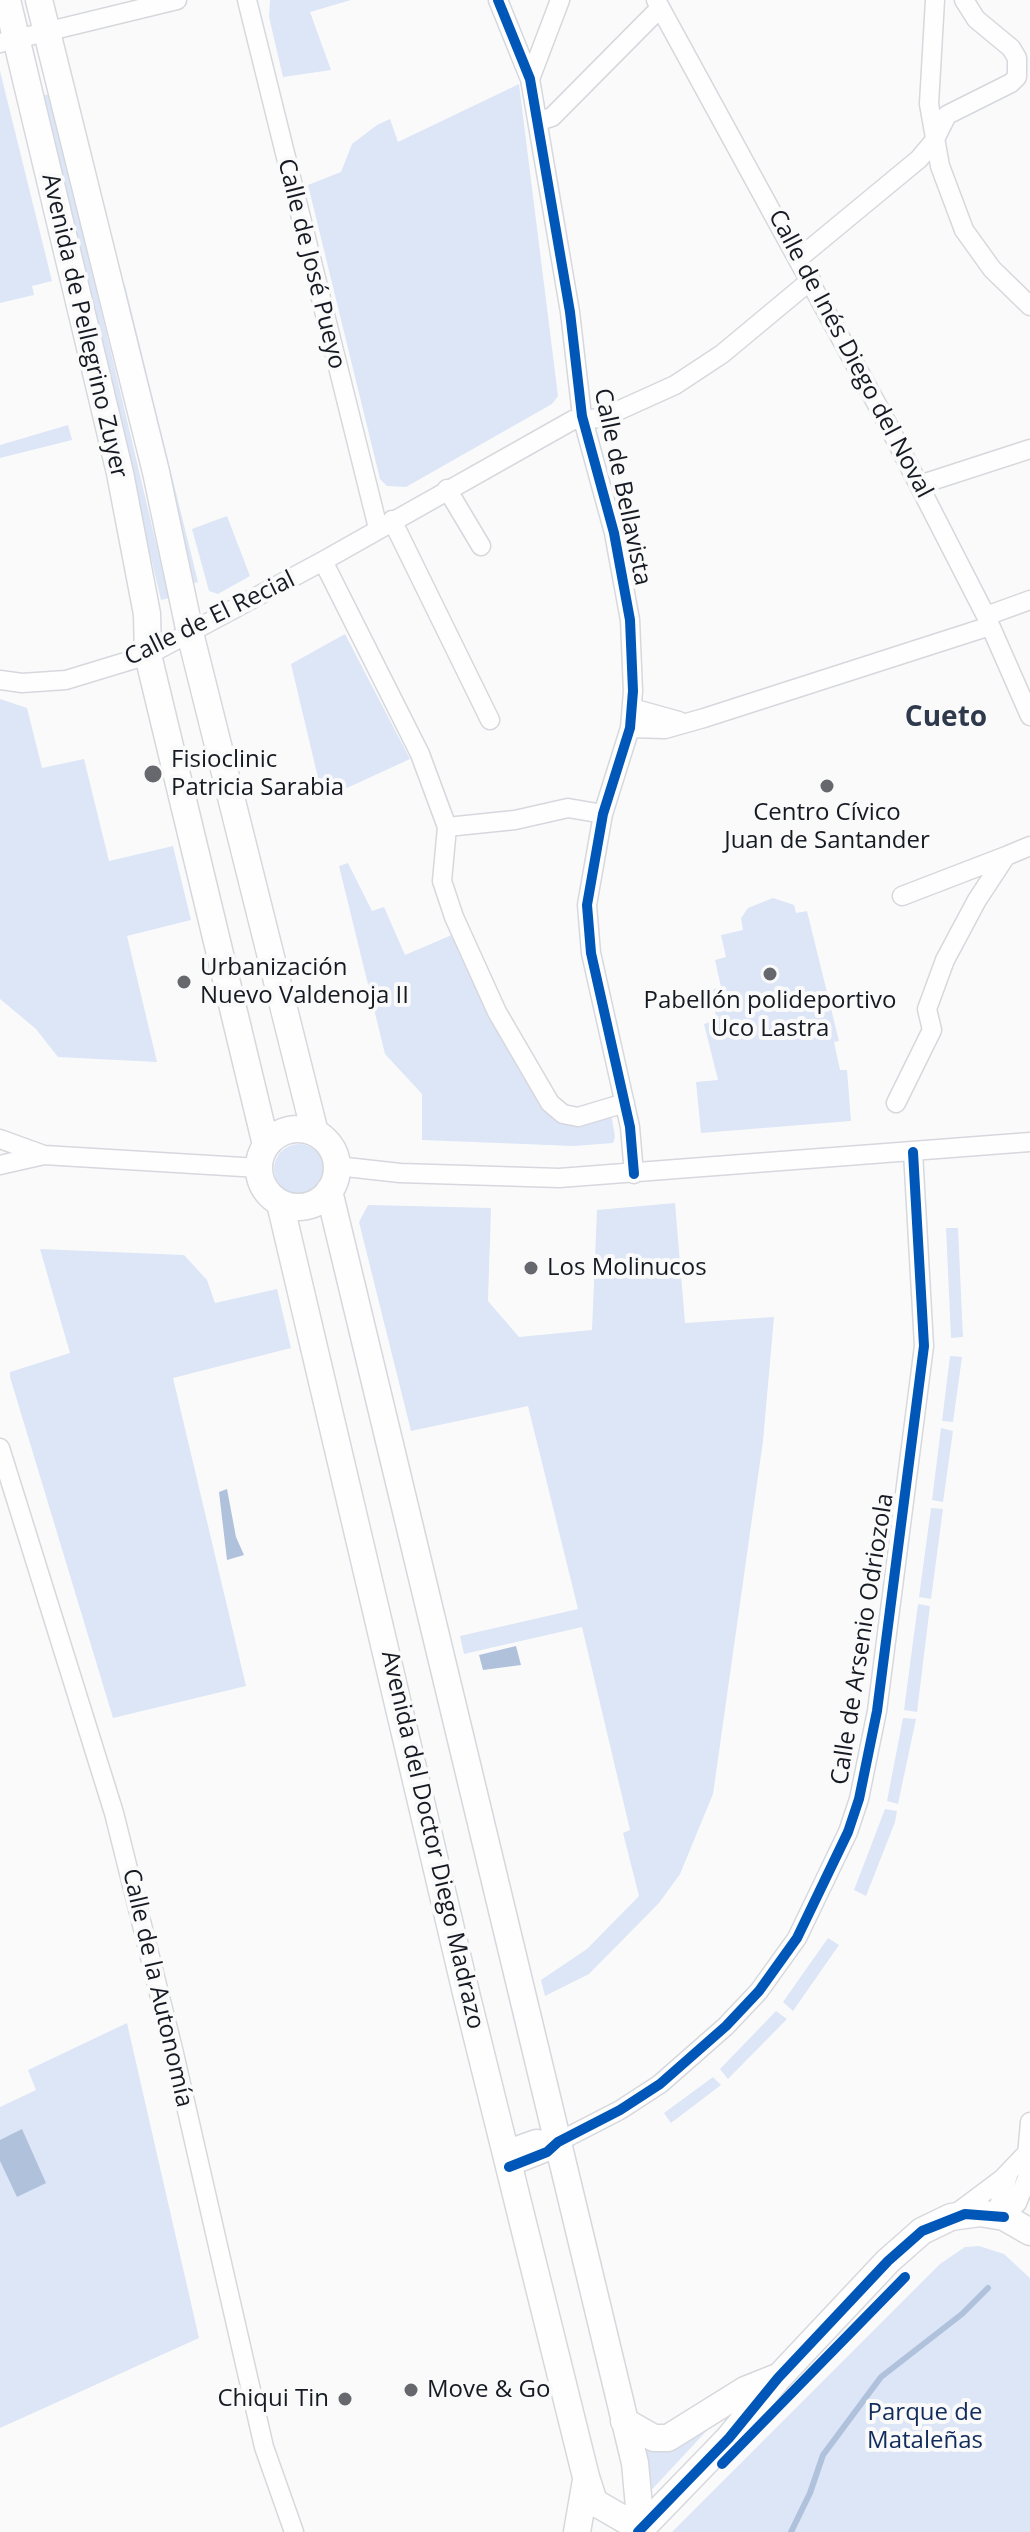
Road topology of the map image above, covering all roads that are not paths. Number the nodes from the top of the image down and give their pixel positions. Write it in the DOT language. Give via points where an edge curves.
graph roads {
  1 [pos="7,0"];
  2 [pos="39,0"];
  3 [pos="177,0"];
  4 [pos="247,0"];
  5 [pos="498,0"];
  6 [pos="560,0"];
  7 [pos="935,0"];
  8 [pos="964,0"];
  9 [pos="658,4"];
  10 [pos="48,30"];
  11 [pos="7,41"];
  12 [pos="530,79"];
  13 [pos="539,121"];
  14 [pos="934,141"];
  15 [pos="798,259"];
  16 [pos="811,280"];
  17 [pos="1023,301"];
  18 [pos="1030,325"];
  19 [pos="582,416"];
  20 [pos="1030,449"];
  21 [pos="919,485"];
  22 [pos="447,489"];
  23 [pos="385,524"];
  24 [pos="481,546"];
  25 [pos="323,561"];
  26 [pos="1030,600"];
  27 [pos="988,621"];
  28 [pos="190,633"];
  29 [pos="148,655"];
  30 [pos="0,680"];
  31 [pos="632,708"];
  32 [pos="1030,716"];
  33 [pos="490,720"];
  34 [pos="685,723"];
  35 [pos="630,728"];
  36 [pos="603,814"];
  37 [pos="447,827"];
  38 [pos="1030,846"];
  39 [pos="1006,856"];
  40 [pos="902,896"];
  41 [pos="625,1103"];
  42 [pos="896,1103"];
  43 [pos="315,1133"];
  44 [pos="0,1139"];
  45 [pos="1030,1142"];
  46 [pos="913,1152"];
  47 [pos="44,1155"];
  48 [pos="262,1156"];
  49 [pos="0,1165"];
  50 [pos="337,1166"];
  51 [pos="634,1174"];
  52 [pos="329,1191"];
  53 [pos="280,1203"];
  54 [pos="0,1448"];
  55 [pos="1030,2122"];
  56 [pos="558,2142"];
  57 [pos="1025,2155"];
  58 [pos="507,2159"];
  59 [pos="1008,2175"];
  60 [pos="1029,2182"];
  61 [pos="951,2217"];
  62 [pos="1004,2217"];
  63 [pos="1030,2232"];
  64 [pos="778,2378"];
  65 [pos="624,2421"];
  66 [pos="586,2477"];
  67 [pos="640,2531"];
  68 [pos="294,2532"];
  69 [pos="577,2532"];
  1 -- 11 [label="main road, Avenida de Pellegrino Zuyer"];
  2 -- 10 [label="main road, Avenida de Pellegrino Zuyer"];
  3 -- 10 [label="street"];
  4 -- 23 [label="street, Calle de José Pueyo"];
  5 -- 12 [label="street, Calle de Bellavista"];
  6 -- 12 [label="street"];
  7 -- 14 [label="street" via="929,87"];
  8 -- 14 [label="street" via="976,19 1011,48 1017,77 947,115"];
  9 -- 13 [label="street" via="552,117"];
  9 -- 15 [label="street, Calle de Inés Diego del Noval"];
  10 -- 11 [label="street"];
  10 -- 28 [label="main road, Avenida de Pellegrino Zuyer"];
  11 -- 29 [label="main road, Avenida de Pellegrino Zuyer" via="120,473 147,614"];
  12 -- 13 [label="street, Calle de Bellavista"];
  13 -- 19 [label="street, Calle de Bellavista"];
  14 -- 15 [label="street"];
  14 -- 17 [label="street" via="964,230"];
  15 -- 16 [label="street, Calle de Inés Diego del Noval"];
  16 -- 19 [label="street, Calle de El Recial" via="696,373 602,418"];
  16 -- 21 [label="street, Calle de Inés Diego del Noval"];
  17 -- 18 [label="street"];
  19 -- 22 [label="street, Calle de El Recial"];
  19 -- 31 [label="street, Calle de Bellavista" via="614,533 630,620"];
  20 -- 21 [label="street"];
  21 -- 27 [label="street, Calle de Inés Diego del Noval"];
  22 -- 23 [label="street, Calle de El Recial"];
  22 -- 24 [label="street"];
  23 -- 25 [label="street, Calle de El Recial"];
  23 -- 33 [label="street"];
  25 -- 28 [label="street, Calle de El Recial"];
  25 -- 37 [label="street, Calle de El Recial" via="420,754"];
  26 -- 27 [label="street"];
  27 -- 32 [label="street, Calle de Inés Diego del Noval"];
  27 -- 34 [label="street"];
  28 -- 29 [label="street, Calle de El Recial"];
  28 -- 43 [label="main road"];
  29 -- 30 [label="street, Calle de El Recial" via="66,680"];
  29 -- 48 [label="main road"];
  31 -- 34 [label="street"];
  31 -- 35 [label="street, Calle de Bellavista"];
  34 -- 35 [label="street" via="665,729"];
  35 -- 36 [label="street, Calle de Bellavista"];
  36 -- 37 [label="street" via="568,808"];
  36 -- 41 [label="street, Calle de Bellavista" via="587,905 591,953"];
  37 -- 41 [label="street" via="442,881 454,917 497,1012 550,1103 563,1114 578,1117"];
  38 -- 39 [label="street"];
  39 -- 40 [label="street"];
  39 -- 42 [label="street" via="945,960 927,1009 932,1030"];
  41 -- 51 [label="street, Calle de Bellavista"];
  43 -- 48 [label="main road" via="281,1133"];
  43 -- 50 [label="main road" via="330,1147"];
  44 -- 47 [label="street"];
  45 -- 46 [label="street"];
  46 -- 51 [label="street"];
  46 -- 56 [label="street, Calle de Arsenio Odriozola" via="924,1346 877,1711 848,1832 797,1938 759,1991 660,2084"];
  47 -- 48 [label="street"];
  47 -- 49 [label="street"];
  48 -- 53 [label="main road" via="269,1195"];
  50 -- 51 [label="street" via="559,1178"];
  50 -- 52 [label="main road"];
  52 -- 53 [label="main road" via="307,1206"];
  52 -- 56 [label="main road, Avenida del Doctor Diego Madrazo"];
  53 -- 58 [label="main road, Avenida del Doctor Diego Madrazo"];
  54 -- 68 [label="street, Calle de la Autonomía" via="137,1899 264,2447"];
  55 -- 57 [label="street"];
  56 -- 58 [label="street, Calle de Arsenio Odriozola" via="547,2152"];
  56 -- 65 [label="main road, Avenida del Doctor Diego Madrazo"];
  57 -- 59 [label="street"];
  57 -- 60 [label="street"];
  58 -- 66 [label="main road, Avenida del Doctor Diego Madrazo"];
  59 -- 61 [label="street"];
  59 -- 62 [label="street" via="1000,2202"];
  60 -- 62 [label="street"];
  61 -- 62 [label="main road"];
  61 -- 64 [label="main road" via="922,2231 888,2261"];
  62 -- 63 [label="main road"];
  64 -- 65 [label="main road" via="745,2390 668,2438 654,2438"];
  64 -- 67 [label="main road"];
  65 -- 67 [label="main road, Avenida del Doctor Diego Madrazo" via="635,2463"];
  66 -- 67 [label="main road, Avenida del Doctor Diego Madrazo" via="594,2502"];
  66 -- 69 [label="main road, Avenida del Doctor Diego Madrazo"];
}
